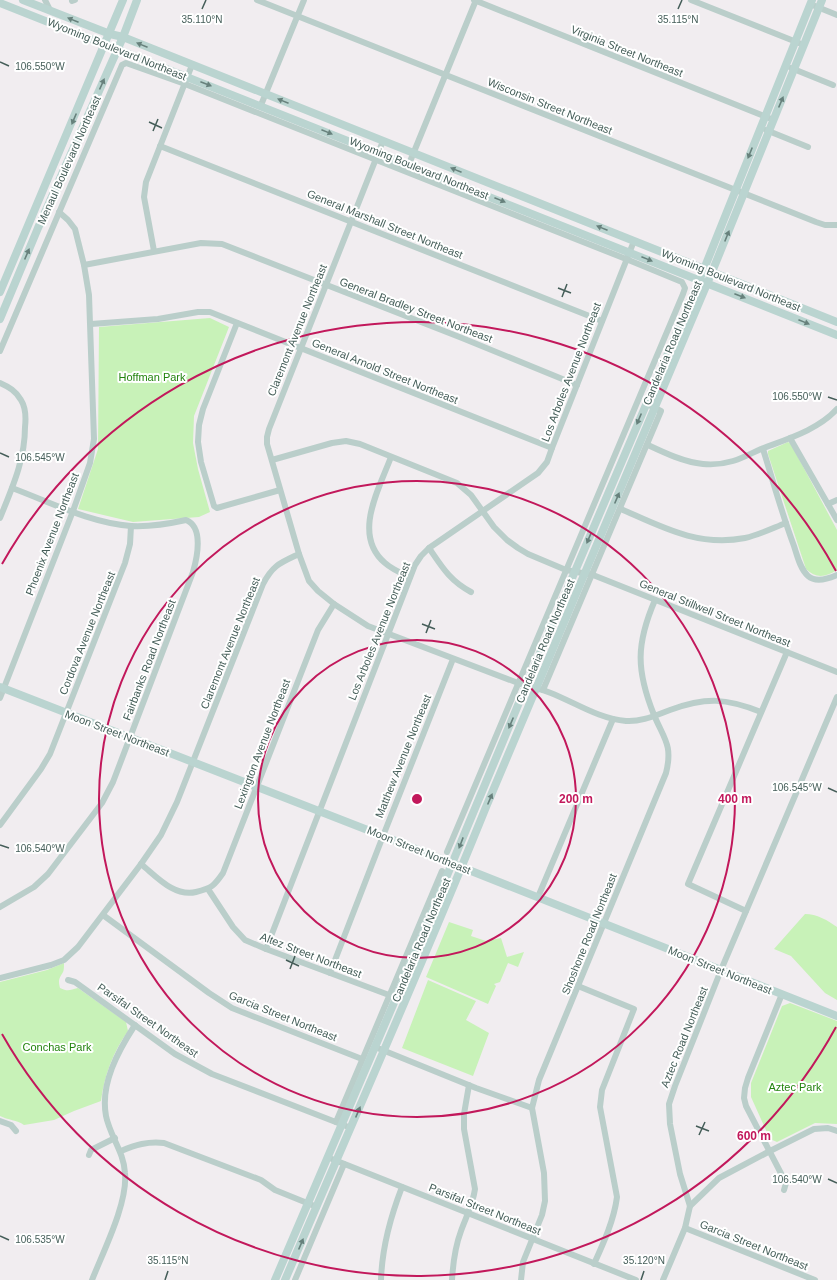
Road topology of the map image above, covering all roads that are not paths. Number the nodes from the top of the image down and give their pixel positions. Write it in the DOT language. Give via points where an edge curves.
graph roads {
  1 [pos="23,0"];
  2 [pos="45,0"];
  3 [pos="123,0"];
  4 [pos="137,0"];
  5 [pos="257,0"];
  6 [pos="304,0"];
  7 [pos="475,0"];
  8 [pos="691,0"];
  9 [pos="33,2"];
  10 [pos="811,2"];
  11 [pos="0,3"];
  12 [pos="821,4"];
  13 [pos="50,10"];
  14 [pos="837,15"];
  15 [pos="298,16"];
  16 [pos="110,34"];
  17 [pos="123,37"];
  18 [pos="795,42"];
  19 [pos="105,44"];
  20 [pos="804,45"];
  21 [pos="118,50"];
  22 [pos="192,66"];
  23 [pos="785,66"];
  24 [pos="794,70"];
  25 [pos="446,75"];
  26 [pos="186,80"];
  27 [pos="833,85"];
  28 [pos="265,94"];
  29 [pos="260,105"];
  30 [pos="765,116"];
  31 [pos="773,120"];
  32 [pos="761,128"];
  33 [pos="769,131"];
  34 [pos="383,141"];
  35 [pos="160,146"];
  36 [pos="808,147"];
  37 [pos="414,153"];
  38 [pos="377,156"];
  39 [pos="410,164"];
  40 [pos="735,190"];
  41 [pos="744,193"];
  42 [pos="59,212"];
  43 [pos="351,222"];
  44 [pos="837,225"];
  45 [pos="634,241"];
  46 [pos="154,251"];
  47 [pos="628,255"];
  48 [pos="84,265"];
  49 [pos="704,269"];
  50 [pos="712,272"];
  51 [pos="699,280"];
  52 [pos="708,283"];
  53 [pos="325,285"];
  54 [pos="1,288"];
  55 [pos="12,290"];
  56 [pos="0,319"];
  57 [pos="602,321"];
  58 [pos="837,322"];
  59 [pos="237,323"];
  60 [pos="91,324"];
  61 [pos="837,335"];
  62 [pos="300,348"];
  63 [pos="0,351"];
  64 [pos="0,382"];
  65 [pos="577,385"];
  66 [pos="646,404"];
  67 [pos="655,408"];
  68 [pos="837,409"];
  69 [pos="790,438"];
  70 [pos="648,445"];
  71 [pos="552,448"];
  72 [pos="763,449"];
  73 [pos="391,457"];
  74 [pos="272,460"];
  75 [pos="12,488"];
  76 [pos="280,490"];
  77 [pos="837,500"];
  78 [pos="828,504"];
  79 [pos="621,509"];
  80 [pos="73,511"];
  81 [pos="483,512"];
  82 [pos="0,518"];
  83 [pos="837,520"];
  84 [pos="786,523"];
  85 [pos="131,526"];
  86 [pos="429,548"];
  87 [pos="299,554"];
  88 [pos="570,570"];
  89 [pos="589,574"];
  90 [pos="410,577"];
  91 [pos="836,578"];
  92 [pos="471,592"];
  93 [pos="655,600"];
  94 [pos="334,604"];
  95 [pos="388,634"];
  96 [pos="787,652"];
  97 [pos="453,659"];
  98 [pos="837,672"];
  99 [pos="522,685"];
  100 [pos="2,688"];
  101 [pos="540,689"];
  102 [pos="837,697"];
  103 [pos="0,698"];
  104 [pos="761,712"];
  105 [pos="66,713"];
  106 [pos="654,716"];
  107 [pos="613,719"];
  108 [pos="129,738"];
  109 [pos="193,762"];
  110 [pos="256,787"];
  111 [pos="320,812"];
  112 [pos="0,825"];
  113 [pos="382,836"];
  114 [pos="447,852"];
  115 [pos="453,863"];
  116 [pos="141,864"];
  117 [pos="462,867"];
  118 [pos="442,871"];
  119 [pos="208,889"];
  120 [pos="538,897"];
  121 [pos="0,907"];
  122 [pos="746,911"];
  123 [pos="103,915"];
  124 [pos="604,923"];
  125 [pos="266,949"];
  126 [pos="722,970"];
  127 [pos="330,973"];
  128 [pos="0,978"];
  129 [pos="68,980"];
  130 [pos="578,986"];
  131 [pos="782,994"];
  132 [pos="389,995"];
  133 [pos="837,1016"];
  134 [pos="135,1025"];
  135 [pos="375,1047"];
  136 [pos="385,1051"];
  137 [pos="362,1059"];
  138 [pos="469,1085"];
  139 [pos="532,1108"];
  140 [pos="0,1121"];
  141 [pos="339,1123"];
  142 [pos="352,1128"];
  143 [pos="16,1131"];
  144 [pos="837,1131"];
  145 [pos="115,1138"];
  146 [pos="121,1151"];
  147 [pos="770,1151"];
  148 [pos="89,1155"];
  149 [pos="328,1157"];
  150 [pos="340,1162"];
  151 [pos="402,1187"];
  152 [pos="784,1190"];
  153 [pos="307,1203"];
  154 [pos="690,1206"];
  155 [pos="316,1207"];
  156 [pos="468,1213"];
  157 [pos="685,1228"];
  158 [pos="532,1239"];
  159 [pos="594,1264"];
  160 [pos="618,1277"];
  161 [pos="92,1280"];
  162 [pos="274,1280"];
  163 [pos="285,1280"];
  164 [pos="295,1280"];
  165 [pos="381,1280"];
  166 [pos="452,1280"];
  167 [pos="521,1280"];
  168 [pos="636,1280"];
  169 [pos="663,1280"];
  170 [pos="815,1280"];
  1 -- 9 [label="main road, Wyoming Boulevard Northeast"];
  2 -- 13 [label="street"];
  3 -- 16 [label="main road, Menaul Boulevard Northeast"];
  4 -- 17 [label="main road, Menaul Boulevard Northeast"];
  5 -- 15 [label="street, Wisconsin Street Northeast"];
  6 -- 15 [label="street"];
  7 -- 25 [label="street"];
  7 -- 30 [label="street, Virginia Street Northeast"];
  8 -- 18 [label="street"];
  9 -- 13 [label="main road, Wyoming Boulevard Northeast"];
  10 -- 12 [label="street"];
  10 -- 18 [label="main road, Candelaria Road Northeast"];
  11 -- 19 [label="main road, Wyoming Boulevard Northeast"];
  12 -- 14 [label="street"];
  12 -- 20 [label="main road, Candelaria Road Northeast"];
  16 -- 13 [label="main road, Wyoming Boulevard Northeast, one-way"];
  15 -- 25 [label="street, Wisconsin Street Northeast"];
  15 -- 28 [label="street"];
  16 -- 17 [label="main road, Wyoming Boulevard Northeast"];
  16 -- 19 [label="main road, Menaul Boulevard Northeast"];
  17 -- 21 [label="main road, Menaul Boulevard Northeast"];
  22 -- 17 [label="main road, Wyoming Boulevard Northeast, one-way"];
  18 -- 20 [label="street"];
  18 -- 23 [label="main road, Candelaria Road Northeast"];
  19 -- 21 [label="main road, Wyoming Boulevard Northeast"];
  19 -- 54 [label="main road, Menaul Boulevard Northeast, one-way"];
  20 -- 24 [label="main road, Candelaria Road Northeast"];
  21 -- 26 [label="main road, Wyoming Boulevard Northeast"];
  55 -- 21 [label="main road, Menaul Boulevard Northeast, one-way"];
  22 -- 26 [label="street"];
  22 -- 28 [label="main road, Wyoming Boulevard Northeast"];
  23 -- 24 [label="street"];
  23 -- 30 [label="main road, Candelaria Road Northeast"];
  24 -- 27 [label="street"];
  31 -- 24 [label="main road, Candelaria Road Northeast, one-way"];
  25 -- 37 [label="street"];
  25 -- 40 [label="street, Wisconsin Street Northeast"];
  26 -- 29 [label="main road, Wyoming Boulevard Northeast, one-way"];
  26 -- 35 [label="street"];
  26 -- 38 [label="street"];
  26 -- 42 [label="street" via="129,63 122,65"];
  28 -- 29 [label="street"];
  34 -- 28 [label="main road, Wyoming Boulevard Northeast, one-way"];
  29 -- 38 [label="main road, Wyoming Boulevard Northeast, one-way"];
  30 -- 31 [label="street, Virginia Street Northeast"];
  30 -- 32 [label="main road, Candelaria Road Northeast"];
  31 -- 33 [label="main road, Candelaria Road Northeast"];
  32 -- 33 [label="street"];
  32 -- 40 [label="main road, Candelaria Road Northeast, one-way"];
  33 -- 36 [label="street"];
  33 -- 41 [label="main road, Candelaria Road Northeast"];
  34 -- 37 [label="main road, Wyoming Boulevard Northeast"];
  34 -- 38 [label="street, Claremont Avenue Northeast"];
  35 -- 43 [label="street, General Marshall Street Northeast"];
  35 -- 46 [label="street" via="144,190"];
  37 -- 39 [label="street"];
  45 -- 37 [label="main road, Wyoming Boulevard Northeast, one-way"];
  38 -- 39 [label="main road, Wyoming Boulevard Northeast"];
  38 -- 43 [label="street, Claremont Avenue Northeast"];
  38 -- 47 [label="street"];
  39 -- 47 [label="main road, Wyoming Boulevard Northeast, one-way"];
  40 -- 41 [label="street, Wisconsin Street Northeast"];
  40 -- 49 [label="main road, Candelaria Road Northeast"];
  41 -- 44 [label="street, Wisconsin Street Northeast" via="816,222"];
  50 -- 41 [label="main road, Candelaria Road Northeast, one-way"];
  42 -- 48 [label="street, Phoenix Avenue Northeast" via="75,228"];
  42 -- 63 [label="street"];
  43 -- 53 [label="street, Claremont Avenue Northeast"];
  43 -- 57 [label="street, General Marshall Street Northeast"];
  45 -- 47 [label="street, Los Arboles Avenue Northeast"];
  45 -- 49 [label="main road, Wyoming Boulevard Northeast"];
  46 -- 48 [label="street, General Bradley Street Northeast"];
  46 -- 53 [label="street, General Bradley Street Northeast" via="201,243 222,244"];
  47 -- 51 [label="main road, Wyoming Boulevard Northeast, one-way"];
  47 -- 57 [label="street, Los Arboles Avenue Northeast"];
  47 -- 88 [label="street" via="682,282 685,288"];
  48 -- 60 [label="street, Phoenix Avenue Northeast"];
  49 -- 50 [label="main road, Wyoming Boulevard Northeast"];
  49 -- 51 [label="main road, Candelaria Road Northeast"];
  50 -- 52 [label="main road, Candelaria Road Northeast"];
  50 -- 58 [label="main road, Wyoming Boulevard Northeast"];
  51 -- 52 [label="main road, Wyoming Boulevard Northeast"];
  51 -- 66 [label="main road, Candelaria Road Northeast"];
  52 -- 61 [label="main road, Wyoming Boulevard Northeast, one-way"];
  52 -- 67 [label="main road, Candelaria Road Northeast"];
  53 -- 62 [label="street, Claremont Avenue Northeast"];
  53 -- 65 [label="street, General Bradley Street Northeast"];
  54 -- 55 [label="main road"];
  55 -- 56 [label="main road, Menaul Boulevard Northeast"];
  57 -- 65 [label="street, Los Arboles Avenue Northeast"];
  59 -- 60 [label="street, General Arnold Street Northeast" via="210,312 198,312 158,319"];
  59 -- 62 [label="street, General Arnold Street Northeast"];
  59 -- 76 [label="street" via="203,409 198,442 201,462 214,506 217,508"];
  60 -- 80 [label="street, Phoenix Avenue Northeast" via="93,450"];
  62 -- 71 [label="street, General Arnold Street Northeast"];
  62 -- 74 [label="street, Claremont Avenue Northeast" via="267,436"];
  64 -- 75 [label="street" via="16,392 25,410 24,448"];
  65 -- 71 [label="street, Los Arboles Avenue Northeast"];
  66 -- 67 [label="street"];
  66 -- 88 [label="main road, Candelaria Road Northeast, one-way"];
  67 -- 70 [label="street" via="661,411"];
  89 -- 67 [label="main road, Candelaria Road Northeast, one-way"];
  68 -- 69 [label="street" via="827,419"];
  69 -- 72 [label="street"];
  69 -- 78 [label="street"];
  70 -- 72 [label="street" via="686,461 703,464 734,461"];
  70 -- 79 [label="street"];
  71 -- 81 [label="street, Los Arboles Avenue Northeast" via="547,462 538,473"];
  72 -- 84 [label="street"];
  73 -- 74 [label="street, General Stillwell Street Northeast" via="346,441"];
  73 -- 81 [label="street, General Stillwell Street Northeast" via="457,483 472,495"];
  73 -- 90 [label="street" via="371,510 368,526 370,541 385,563"];
  74 -- 76 [label="street, Claremont Avenue Northeast"];
  75 -- 80 [label="street"];
  75 -- 82 [label="street"];
  76 -- 87 [label="street, Claremont Avenue Northeast"];
  77 -- 78 [label="street"];
  78 -- 83 [label="street"];
  79 -- 84 [label="street" via="682,535 710,540 746,537"];
  79 -- 89 [label="street"];
  80 -- 85 [label="street"];
  80 -- 100 [label="street, Phoenix Avenue Northeast"];
  81 -- 86 [label="street, Los Arboles Avenue Northeast"];
  81 -- 88 [label="street, General Stillwell Street Northeast" via="494,527 518,548"];
  84 -- 91 [label="street" via="801,566 809,577 820,580"];
  85 -- 105 [label="street, Cordova Avenue Northeast" via="125,563"];
  85 -- 108 [label="street, Fairbanks Road Northeast" via="160,525 186,520 193,525 198,546 194,572"];
  86 -- 90 [label="street, Los Arboles Avenue Northeast" via="421,556"];
  86 -- 92 [label="street" via="451,578"];
  87 -- 94 [label="street" via="309,580"];
  87 -- 109 [label="street, Claremont Avenue Northeast" via="279,563 263,584"];
  88 -- 89 [label="street, General Stillwell Street Northeast"];
  88 -- 99 [label="main road, Candelaria Road Northeast"];
  89 -- 93 [label="street, General Stillwell Street Northeast"];
  89 -- 101 [label="main road, Candelaria Road Northeast"];
  90 -- 95 [label="street, Los Arboles Avenue Northeast"];
  93 -- 96 [label="street, General Stillwell Street Northeast"];
  93 -- 106 [label="street, Shoshone Road Northeast" via="647,618 640,655 642,678"];
  94 -- 95 [label="street" via="368,626"];
  94 -- 110 [label="street, Lexington Avenue Northeast" via="318,630"];
  95 -- 97 [label="street"];
  95 -- 111 [label="street, Los Arboles Avenue Northeast"];
  96 -- 98 [label="street, General Stillwell Street Northeast"];
  96 -- 104 [label="street"];
  97 -- 99 [label="street"];
  97 -- 113 [label="street, Matthew Avenue Northeast"];
  99 -- 101 [label="street"];
  99 -- 114 [label="street"];
  99 -- 115 [label="main road, Candelaria Road Northeast, one-way"];
  100 -- 103 [label="street, Phoenix Avenue Northeast"];
  100 -- 105 [label="main road, Moon Street Northeast"];
  101 -- 107 [label="street"];
  117 -- 101 [label="main road, Candelaria Road Northeast, one-way"];
  102 -- 122 [label="street, Aztec Road Northeast"];
  104 -- 106 [label="street" via="741,704 718,700 696,702"];
  104 -- 122 [label="street" via="688,884"];
  105 -- 108 [label="main road, Moon Street Northeast"];
  105 -- 112 [label="street, Cordova Avenue Northeast" via="50,754"];
  106 -- 107 [label="street" via="642,720"];
  106 -- 124 [label="street, Shoshone Road Northeast" via="669,747 670,760"];
  107 -- 120 [label="street"];
  108 -- 109 [label="main road, Moon Street Northeast"];
  108 -- 121 [label="street, Fairbanks Road Northeast" via="113,782 102,803 48,874 34,887"];
  109 -- 110 [label="main road, Moon Street Northeast"];
  109 -- 116 [label="street, Claremont Avenue Northeast" via="161,835"];
  110 -- 111 [label="main road, Moon Street Northeast"];
  110 -- 119 [label="street, Lexington Avenue Northeast" via="223,873"];
  111 -- 113 [label="main road, Moon Street Northeast"];
  111 -- 125 [label="street, Los Arboles Avenue Northeast"];
  113 -- 115 [label="main road, Moon Street Northeast"];
  113 -- 127 [label="street, Matthew Avenue Northeast"];
  115 -- 117 [label="main road, Moon Street Northeast"];
  115 -- 135 [label="main road, Candelaria Road Northeast"];
  116 -- 119 [label="street" via="176,890 186,893"];
  116 -- 123 [label="street, Claremont Avenue Northeast"];
  117 -- 120 [label="main road, Moon Street Northeast"];
  117 -- 136 [label="main road, Candelaria Road Northeast"];
  118 -- 132 [label="street"];
  119 -- 125 [label="street, Altez Street Northeast" via="245,940"];
  120 -- 124 [label="main road, Moon Street Northeast"];
  122 -- 126 [label="street, Aztec Road Northeast"];
  123 -- 128 [label="street, Claremont Avenue Northeast" via="78,947 64,960"];
  123 -- 137 [label="street, Garcia Street Northeast" via="209,994 232,1008"];
  124 -- 126 [label="main road, Moon Street Northeast"];
  124 -- 130 [label="street, Shoshone Road Northeast"];
  125 -- 127 [label="street, Altez Street Northeast"];
  126 -- 131 [label="main road, Moon Street Northeast"];
  126 -- 154 [label="street, Aztec Road Northeast" via="669,1104 670,1124 680,1174"];
  127 -- 132 [label="street, Altez Street Northeast"];
  129 -- 134 [label="street, Parsifal Street Northeast" via="75,982"];
  130 -- 139 [label="street, Shoshone Road Northeast" via="539,1080"];
  130 -- 159 [label="street" via="634,1009 602,1090 600,1107 617,1197 611,1223"];
  131 -- 133 [label="main road, Moon Street Northeast"];
  131 -- 147 [label="street" via="745,1088 744,1098"];
  132 -- 137 [label="street"];
  134 -- 141 [label="street, Parsifal Street Northeast" via="175,1054 212,1074"];
  134 -- 145 [label="street" via="117,1055 105,1096 106,1116"];
  135 -- 136 [label="street"];
  135 -- 141 [label="main road, Candelaria Road Northeast"];
  136 -- 138 [label="street"];
  142 -- 136 [label="main road, Candelaria Road Northeast, one-way"];
  137 -- 141 [label="street"];
  138 -- 139 [label="street"];
  138 -- 156 [label="street" via="464,1129 475,1189"];
  139 -- 158 [label="street, Shoshone Road Northeast" via="546,1186 542,1215"];
  140 -- 143 [label="street" via="11,1125"];
  141 -- 142 [label="street, Parsifal Street Northeast"];
  141 -- 149 [label="main road, Candelaria Road Northeast"];
  142 -- 150 [label="main road, Candelaria Road Northeast"];
  144 -- 147 [label="street" via="828,1128 814,1129"];
  145 -- 146 [label="street"];
  145 -- 148 [label="street" via="91,1150"];
  146 -- 153 [label="street" via="153,1141 164,1143 261,1180 275,1190"];
  146 -- 161 [label="street" via="125,1173 123,1198"];
  147 -- 152 [label="street" via="786,1183"];
  147 -- 154 [label="street" via="719,1178"];
  149 -- 150 [label="street, Parsifal Street Northeast"];
  149 -- 153 [label="main road, Candelaria Road Northeast"];
  150 -- 151 [label="street, Parsifal Street Northeast"];
  150 -- 155 [label="main road, Candelaria Road Northeast"];
  150 -- 164 [label="street"];
  151 -- 156 [label="street, Parsifal Street Northeast"];
  151 -- 165 [label="street" via="384,1243"];
  153 -- 155 [label="street"];
  153 -- 162 [label="main road, Candelaria Road Northeast"];
  154 -- 157 [label="street"];
  163 -- 155 [label="main road, Candelaria Road Northeast, one-way"];
  156 -- 158 [label="street, Parsifal Street Northeast"];
  156 -- 166 [label="street" via="455,1250"];
  157 -- 169 [label="street"];
  157 -- 170 [label="street, Garcia Street Northeast"];
  158 -- 159 [label="street, Parsifal Street Northeast"];
  158 -- 167 [label="street, Shoshone Road Northeast" via="523,1262"];
  159 -- 160 [label="street, Parsifal Street Northeast"];
  160 -- 168 [label="street, Parsifal Street Northeast"];
}
